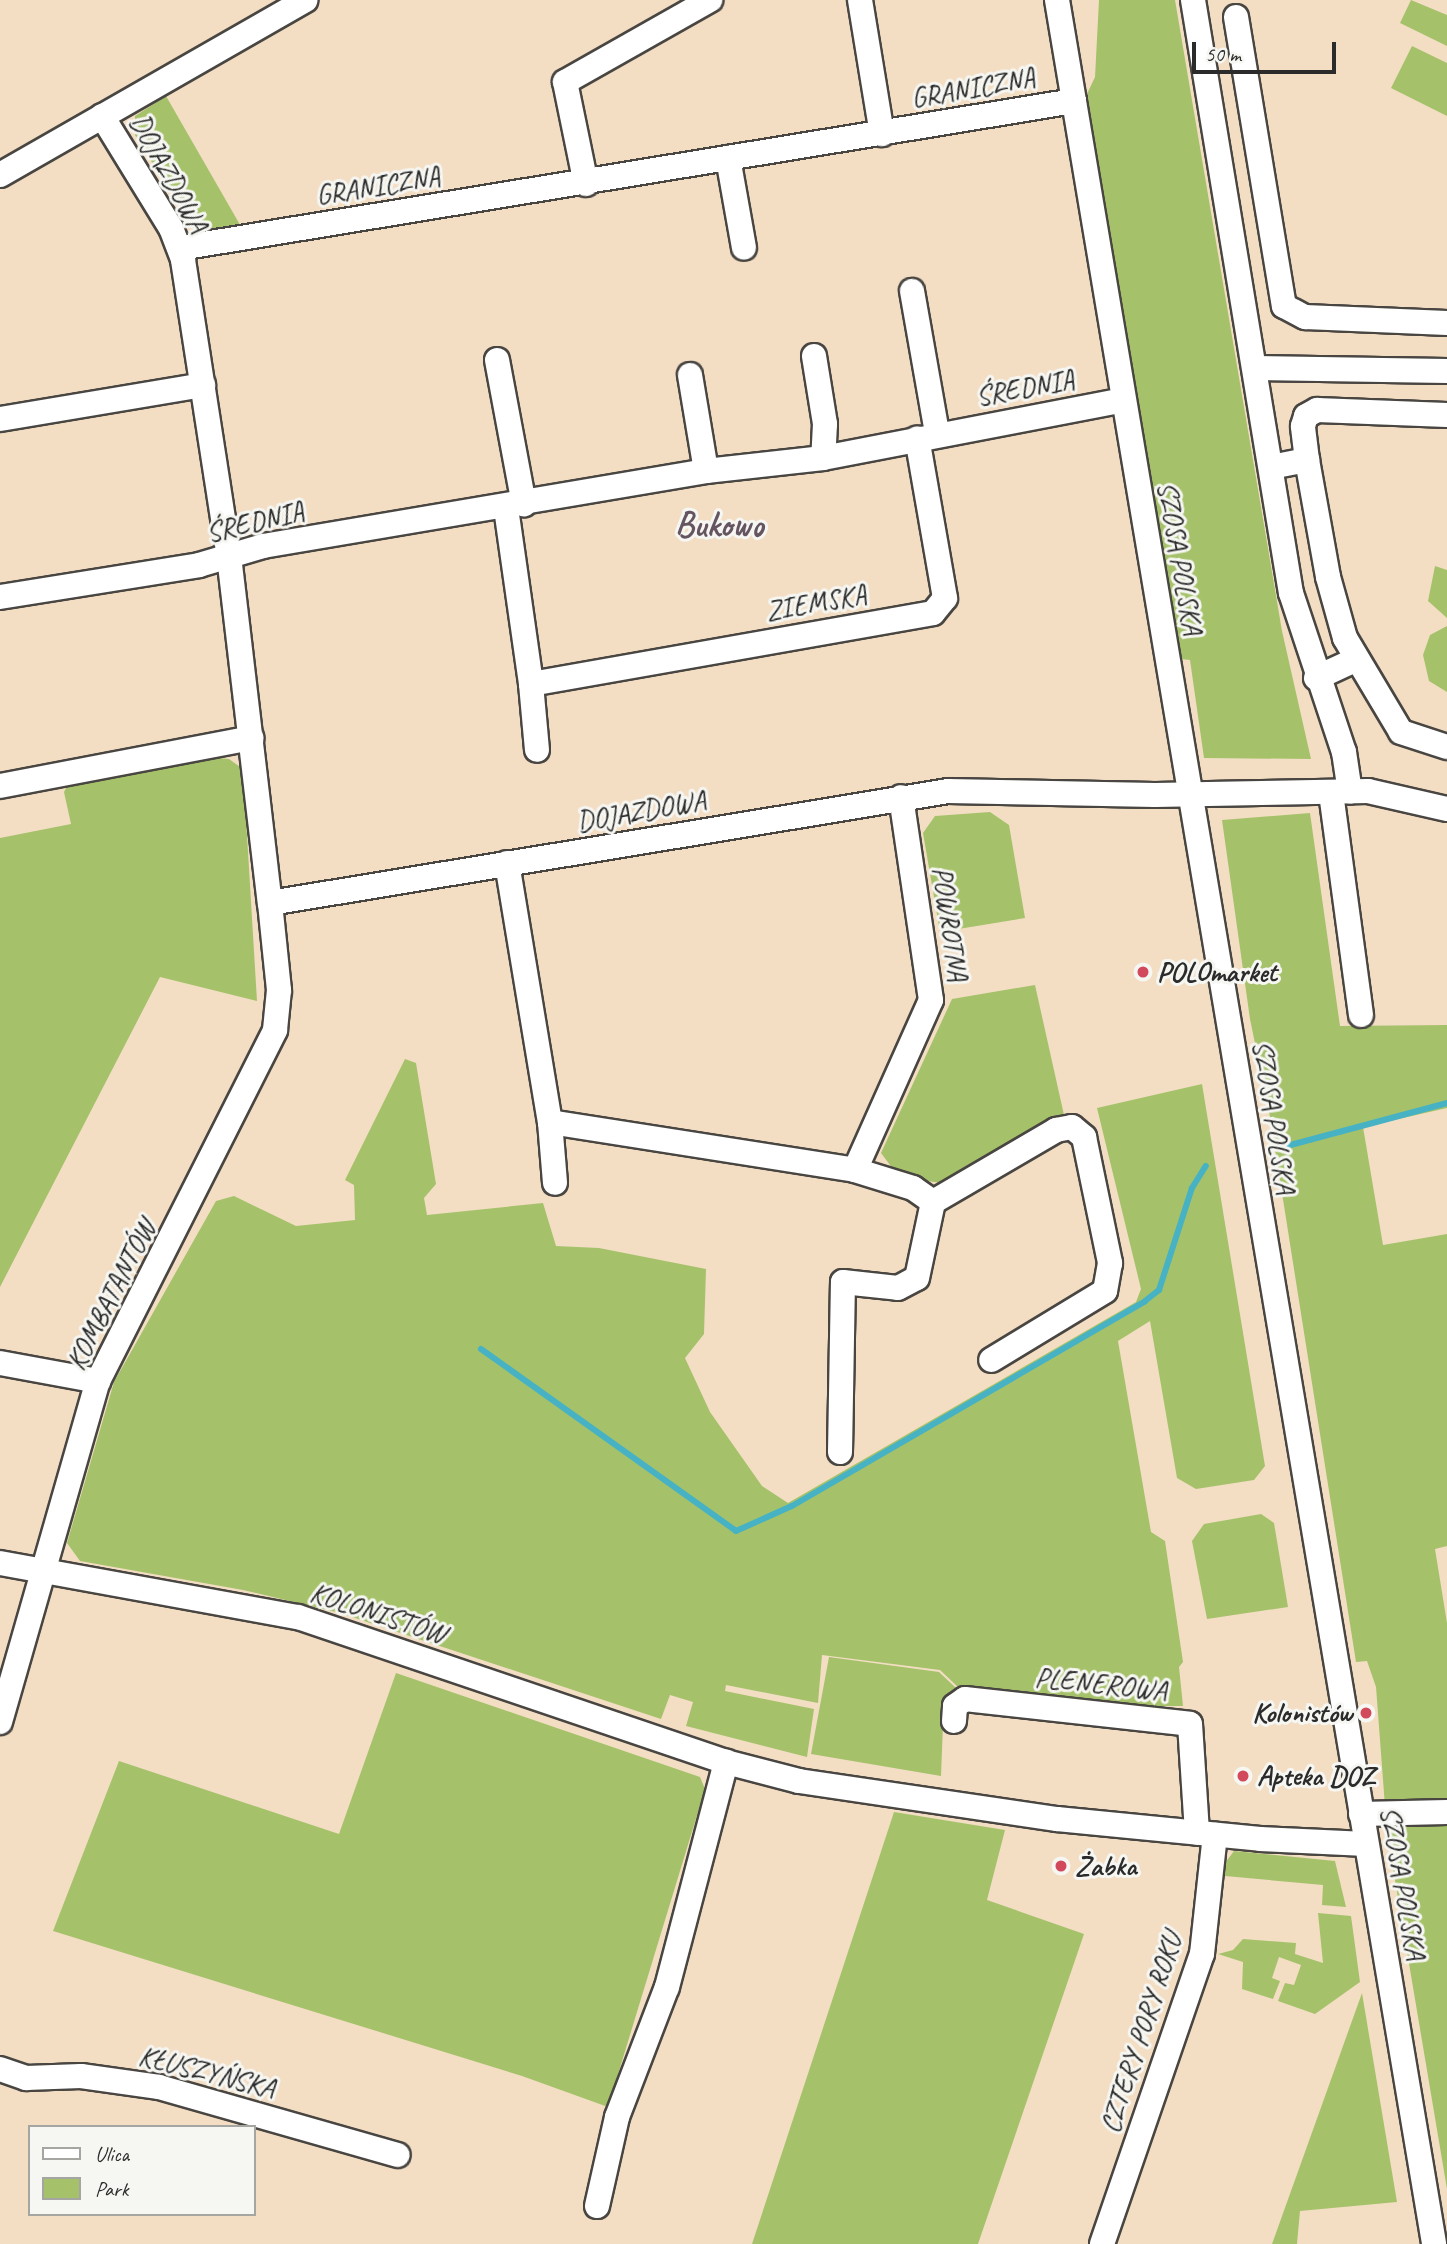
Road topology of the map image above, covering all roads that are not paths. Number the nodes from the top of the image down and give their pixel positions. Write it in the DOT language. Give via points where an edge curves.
graph roads {
  1 [pos="305,0"];
  2 [pos="710,0"];
  3 [pos="860,0"];
  4 [pos="1056,0"];
  5 [pos="1193,0"];
  6 [pos="1199,39"];
  7 [pos="1074,101"];
  8 [pos="102,116"];
  9 [pos="882,134"];
  10 [pos="728,159"];
  11 [pos="0,175"];
  12 [pos="586,184"];
  13 [pos="744,247"];
  14 [pos="180,248"];
  15 [pos="1275,259"];
  16 [pos="1238,264"];
  17 [pos="912,291"];
  18 [pos="1447,323"];
  19 [pos="814,356"];
  20 [pos="497,360"];
  21 [pos="1255,368"];
  22 [pos="1447,371"];
  23 [pos="690,375"];
  24 [pos="203,385"];
  25 [pos="1123,400"];
  26 [pos="1447,415"];
  27 [pos="0,419"];
  28 [pos="927,436"];
  29 [pos="823,458"];
  30 [pos="1307,460"];
  31 [pos="1271,467"];
  32 [pos="706,471"];
  33 [pos="515,506"];
  34 [pos="229,556"];
  35 [pos="0,597"];
  36 [pos="1356,659"];
  37 [pos="1317,678"];
  38 [pos="531,684"];
  39 [pos="251,738"];
  40 [pos="1447,747"];
  41 [pos="537,750"];
  42 [pos="0,786"];
  43 [pos="1340,792"];
  44 [pos="1189,795"];
  45 [pos="901,797"];
  46 [pos="1447,809"];
  47 [pos="507,863"];
  48 [pos="270,903"];
  49 [pos="1361,1014"];
  50 [pos="550,1122"];
  51 [pos="855,1170"];
  52 [pos="555,1183"];
  53 [pos="933,1202"];
  54 [pos="991,1360"];
  55 [pos="0,1363"];
  56 [pos="98,1381"];
  57 [pos="839,1452"];
  58 [pos="0,1563"];
  59 [pos="41,1570"];
  60 [pos="954,1721"];
  61 [pos="0,1722"];
  62 [pos="726,1762"];
  63 [pos="1447,1812"];
  64 [pos="1361,1814"];
  65 [pos="1206,1834"];
  66 [pos="1366,1843"];
  67 [pos="0,2069"];
  68 [pos="398,2155"];
  69 [pos="597,2206"];
  70 [pos="1102,2244"];
  71 [pos="1434,2244"];
  1 -- 8 [label="street"];
  2 -- 12 [label="street" via="565,82"];
  3 -- 9 [label="street, GRANICZNA"];
  4 -- 7 [label="street, SZOSA POLSKA"];
  5 -- 6 [label="street"];
  6 -- 15 [label="street" via="1237,25"];
  6 -- 16 [label="street"];
  7 -- 9 [label="street, GRANICZNA"];
  7 -- 25 [label="street, SZOSA POLSKA"];
  8 -- 11 [label="street"];
  8 -- 14 [label="street, DOJAZDOWA"];
  9 -- 10 [label="street, GRANICZNA"];
  10 -- 12 [label="street, GRANICZNA"];
  10 -- 13 [label="street"];
  12 -- 14 [label="street, GRANICZNA"];
  14 -- 24 [label="street, DOJAZDOWA"];
  15 -- 16 [label="street"];
  15 -- 18 [label="street" via="1284,306 1299,317"];
  16 -- 21 [label="street"];
  17 -- 28 [label="street"];
  19 -- 29 [label="street" via="825,424"];
  20 -- 33 [label="street"];
  21 -- 22 [label="street"];
  21 -- 31 [label="street"];
  23 -- 32 [label="street"];
  24 -- 27 [label="street"];
  24 -- 34 [label="street, DOJAZDOWA"];
  25 -- 28 [label="street, ŚREDNIA"];
  25 -- 44 [label="street, SZOSA POLSKA"];
  26 -- 30 [label="street" via="1317,410 1306,416 1303,426"];
  28 -- 29 [label="street, ŚREDNIA"];
  28 -- 38 [label="street, ZIEMSKA" via="945,598 933,612"];
  29 -- 32 [label="street, ŚREDNIA"];
  30 -- 31 [label="street"];
  30 -- 36 [label="street" via="1337,616"];
  31 -- 37 [label="street" via="1291,593"];
  32 -- 33 [label="street, ŚREDNIA"];
  33 -- 34 [label="street, ŚREDNIA" via="263,546"];
  33 -- 38 [label="street"];
  34 -- 35 [label="street, ŚREDNIA" via="200,565"];
  34 -- 39 [label="street, DOJAZDOWA"];
  36 -- 37 [label="street"];
  36 -- 40 [label="street" via="1401,732"];
  37 -- 43 [label="street" via="1344,752"];
  38 -- 41 [label="street"];
  39 -- 42 [label="street"];
  39 -- 48 [label="street, DOJAZDOWA"];
  43 -- 44 [label="street, DOJAZDOWA"];
  43 -- 46 [label="street, DOJAZDOWA" via="1408,797"];
  43 -- 49 [label="street"];
  44 -- 45 [label="street, DOJAZDOWA" via="972,789"];
  44 -- 64 [label="street, SZOSA POLSKA"];
  45 -- 47 [label="street, DOJAZDOWA"];
  45 -- 51 [label="street, POWROTNA" via="931,1000"];
  47 -- 48 [label="street, DOJAZDOWA"];
  47 -- 50 [label="street"];
  48 -- 56 [label="street, KOMBATANTÓW" via="279,990 275,1030"];
  50 -- 51 [label="street"];
  50 -- 52 [label="street"];
  51 -- 53 [label="street" via="913,1188"];
  53 -- 54 [label="street" via="1056,1130 1072,1127 1084,1137 1110,1263 1105,1291"];
  53 -- 57 [label="street" via="917,1278 898,1288 843,1282"];
  55 -- 56 [label="street"];
  56 -- 59 [label="street, KOMBATANTÓW"];
  58 -- 59 [label="street, KOLONISTÓW"];
  59 -- 61 [label="street, KOMBATANTÓW"];
  59 -- 62 [label="street, KOLONISTÓW" via="298,1617"];
  60 -- 65 [label="street, PLENEROWA" via="955,1706 964,1699 1190,1724"];
  62 -- 65 [label="street, KOLONISTÓW" via="799,1781 997,1812"];
  62 -- 69 [label="street" via="667,1987 617,2117"];
  63 -- 64 [label="street"];
  64 -- 66 [label="street, SZOSA POLSKA"];
  65 -- 66 [label="street, KOLONISTÓW"];
  65 -- 70 [label="street, CZTERY PORY ROKU" via="1208,1922 1198,1967"];
  66 -- 71 [label="street, SZOSA POLSKA"];
  67 -- 68 [label="street, KŁUSZYŃSKA" via="26,2078 81,2076 159,2087"];
}
